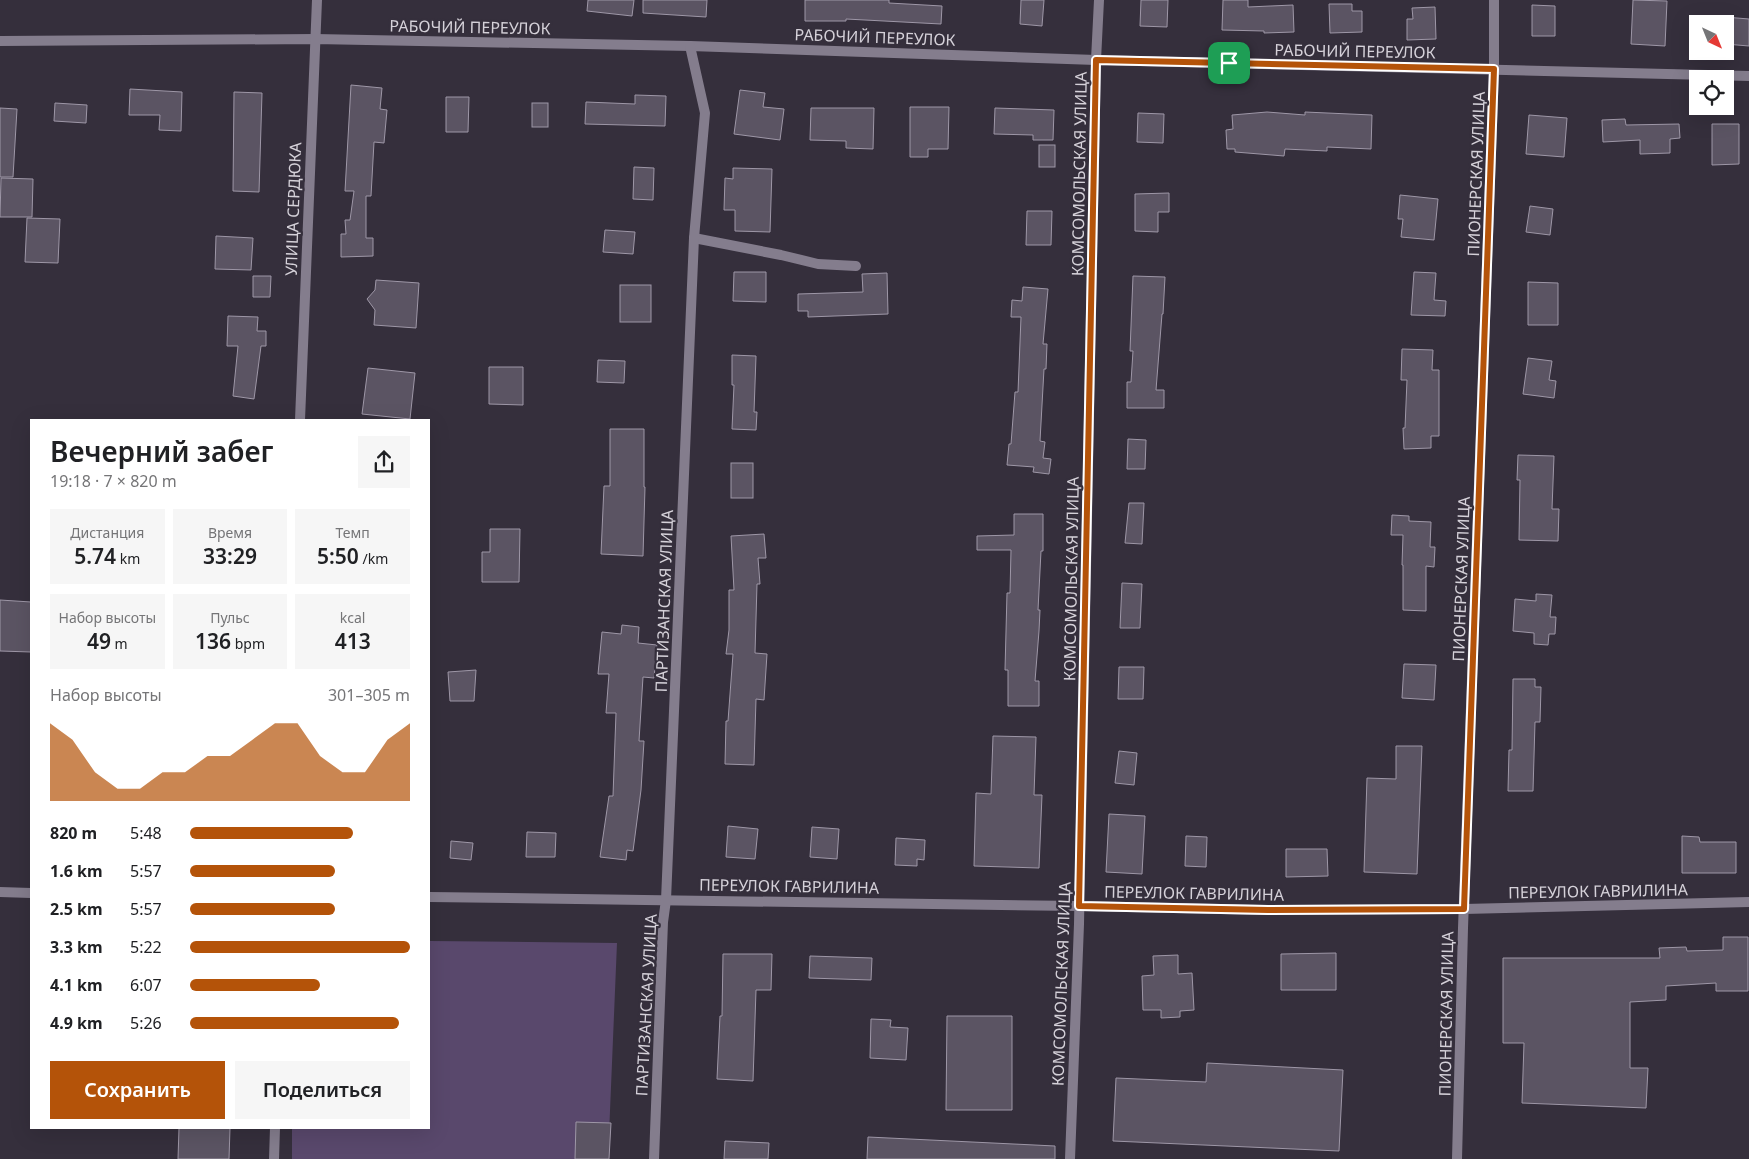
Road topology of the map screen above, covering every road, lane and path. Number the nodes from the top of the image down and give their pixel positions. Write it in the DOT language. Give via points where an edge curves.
graph roads {
  1 [pos="317,0"];
  2 [pos="1098,0"];
  3 [pos="1494,0"];
  4 [pos="316,39"];
  5 [pos="0,42"];
  6 [pos="690,46"];
  7 [pos="1096,60"];
  8 [pos="1494,69"];
  9 [pos="1749,76"];
  10 [pos="694,238"];
  11 [pos="856,266"];
  12 [pos="300,419"];
  13 [pos="0,892"];
  14 [pos="30,893"];
  15 [pos="430,897"];
  16 [pos="666,900"];
  17 [pos="1749,902"];
  18 [pos="1079,906"];
  19 [pos="1464,909"];
  20 [pos="275,1129"];
  21 [pos="274,1159"];
  22 [pos="654,1159"];
  23 [pos="1070,1159"];
  24 [pos="1457,1159"];
  1 -- 4 [label="street, УЛИЦА СЕРДЮКА"];
  2 -- 7 [label="street, КОМСОМОЛЬСКАЯ УЛИЦА"];
  3 -- 8 [label="street, ПИОНЕРСКАЯ УЛИЦА"];
  4 -- 5 [label="street, РАБОЧИЙ ПЕРЕУЛОК"];
  4 -- 6 [label="street, РАБОЧИЙ ПЕРЕУЛОК"];
  4 -- 12 [label="street, УЛИЦА СЕРДЮКА"];
  6 -- 7 [label="street, РАБОЧИЙ ПЕРЕУЛОК"];
  6 -- 10 [label="street, ПАРТИЗАНСКАЯ УЛИЦА" via="705,113"];
  7 -- 8 [label="street, РАБОЧИЙ ПЕРЕУЛОК"];
  7 -- 18 [label="street, КОМСОМОЛЬСКАЯ УЛИЦА"];
  8 -- 9 [label="street, РАБОЧИЙ ПЕРЕУЛОК"];
  8 -- 19 [label="street, ПИОНЕРСКАЯ УЛИЦА"];
  10 -- 11 [label="street" via="818,264"];
  10 -- 16 [label="street, ПАРТИЗАНСКАЯ УЛИЦА"];
  13 -- 14 [label="street"];
  15 -- 16 [label="street, ПЕРЕУЛОК ГАВРИЛИНА"];
  16 -- 18 [label="street, ПЕРЕУЛОК ГАВРИЛИНА"];
  16 -- 22 [label="street, ПАРТИЗАНСКАЯ УЛИЦА"];
  17 -- 19 [label="street, ПЕРЕУЛОК ГАВРИЛИНА"];
  18 -- 19 [label="street, ПЕРЕУЛОК ГАВРИЛИНА" via="1268,910"];
  18 -- 23 [label="street, КОМСОМОЛЬСКАЯ УЛИЦА"];
  19 -- 24 [label="street, ПИОНЕРСКАЯ УЛИЦА"];
  20 -- 21 [label="street"];
}
